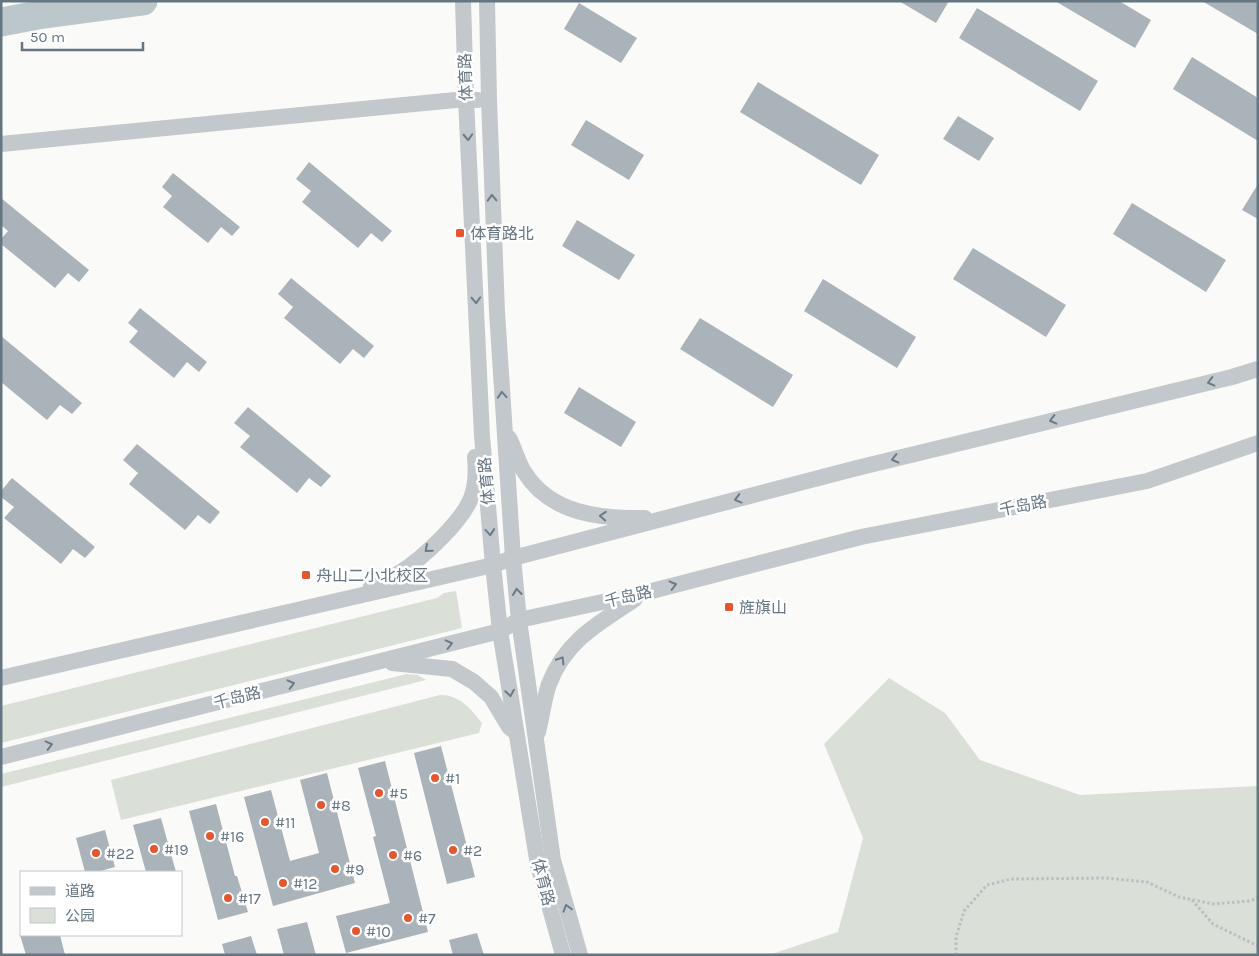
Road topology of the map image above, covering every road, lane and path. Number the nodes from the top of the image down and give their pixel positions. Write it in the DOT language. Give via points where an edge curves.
graph roads {
  1 [pos="463,1"];
  2 [pos="487,1"];
  3 [pos="466,99"];
  4 [pos="489,100"];
  5 [pos="1,144"];
  6 [pos="1258,369"];
  7 [pos="479,378"];
  8 [pos="504,430"];
  9 [pos="1258,443"];
  10 [pos="670,517"];
  11 [pos="513,558"];
  12 [pos="493,565"];
  13 [pos="644,592"];
  14 [pos="346,598"];
  15 [pos="519,620"];
  16 [pos="500,631"];
  17 [pos="377,662"];
  18 [pos="1,678"];
  19 [pos="516,733"];
  20 [pos="536,739"];
  21 [pos="1,757"];
  22 [pos="1258,898"];
  23 [pos="1192,900"];
  24 [pos="1258,946"];
  25 [pos="563,955"];
  26 [pos="580,955"];
  27 [pos="956,955"];
  1 -- 3 [label="street, 体育路"];
  2 -- 4 [label="street, 体育路"];
  3 -- 4 [label="street"];
  3 -- 5 [label="street"];
  3 -- 7 [label="street, 体育路, one-way"];
  8 -- 4 [label="street, 体育路, one-way"];
  6 -- 10 [label="street, one-way"];
  7 -- 12 [label="street, 体育路, one-way"];
  7 -- 14 [label="street, one-way" via="475,398 476,464 473,492 465,510 452,528 400,572"];
  10 -- 8 [label="street, one-way" via="594,516 567,508 544,494 525,473"];
  8 -- 11 [label="street, 体育路"];
  13 -- 9 [label="street, 千岛路, one-way" via="861,536 1147,481"];
  10 -- 11 [label="street"];
  11 -- 12 [label="street"];
  15 -- 11 [label="street, 体育路, one-way"];
  12 -- 14 [label="street"];
  12 -- 16 [label="street, 体育路"];
  13 -- 15 [label="street, 千岛路"];
  20 -- 13 [label="street, one-way" via="549,685 561,659 602,619"];
  14 -- 18 [label="street"];
  15 -- 16 [label="street, 千岛路"];
  15 -- 20 [label="street, 体育路"];
  17 -- 16 [label="street, 千岛路, one-way"];
  16 -- 19 [label="street, 体育路, one-way"];
  17 -- 19 [label="street" via="452,669 491,697"];
  21 -- 17 [label="street, 千岛路, one-way"];
  19 -- 25 [label="street, 体育路" via="538,865"];
  26 -- 20 [label="street, 体育路, one-way" via="553,860"];
  22 -- 23 [label="path" via="1213,904"];
  23 -- 24 [label="path" via="1213,924"];
  23 -- 27 [label="path" via="1147,882 1106,878 1010,878 987,885 964,911 956,937"];
}
